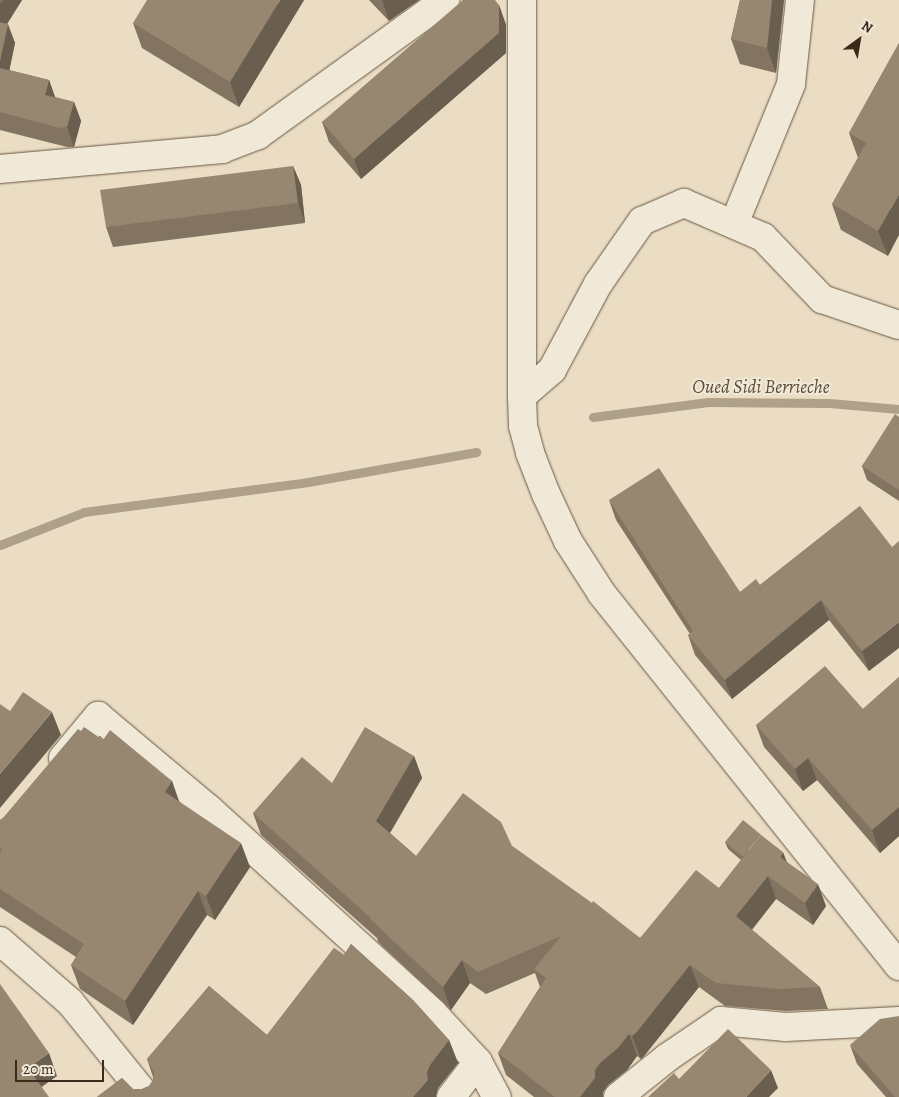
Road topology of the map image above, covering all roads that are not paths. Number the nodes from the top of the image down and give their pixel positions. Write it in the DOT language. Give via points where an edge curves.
graph roads {
  1 [pos="445,0"];
  2 [pos="522,0"];
  3 [pos="800,0"];
  4 [pos="0,169"];
  5 [pos="734,224"];
  6 [pos="899,325"];
  7 [pos="522,396"];
  8 [pos="49,774"];
  9 [pos="0,941"];
  10 [pos="899,966"];
  11 [pos="899,1021"];
  12 [pos="478,1062"];
  13 [pos="147,1097"];
  14 [pos="450,1097"];
  15 [pos="497,1097"];
  16 [pos="618,1097"];
  1 -- 4 [label="street" via="300,106 249,139 222,149"];
  2 -- 7 [label="street"];
  3 -- 5 [label="street" via="791,84"];
  5 -- 6 [label="street" via="763,237 822,299"];
  5 -- 7 [label="street" via="684,202 642,222 598,284 552,370"];
  7 -- 10 [label="street" via="523,426 546,494 568,542 602,594"];
  8 -- 12 [label="street" via="98,716 208,809 424,1005"];
  9 -- 13 [label="street" via="70,1002"];
  11 -- 16 [label="street" via="786,1027 721,1021 668,1056"];
  12 -- 14 [label="street"];
  12 -- 15 [label="street"];
}
